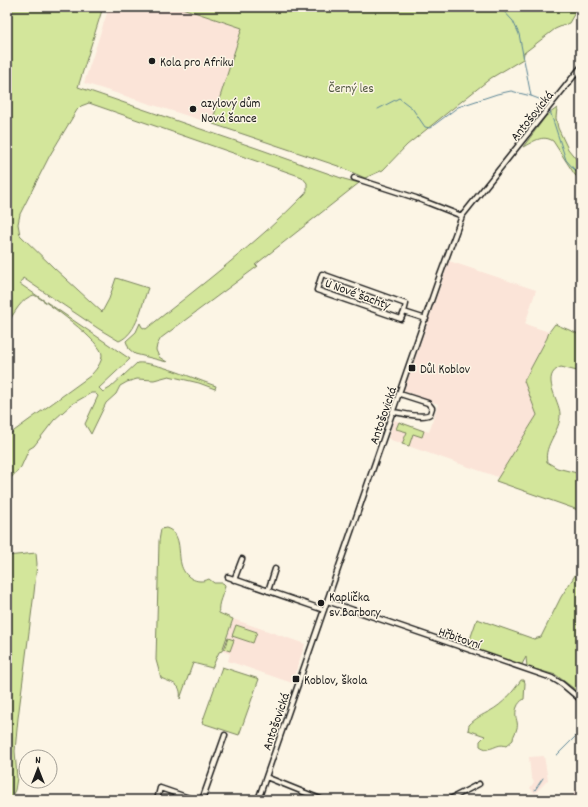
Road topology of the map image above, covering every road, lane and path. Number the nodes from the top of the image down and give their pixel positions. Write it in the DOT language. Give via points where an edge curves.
graph roads {
  1 [pos="581,67"];
  2 [pos="354,178"];
  3 [pos="462,216"];
  4 [pos="404,312"];
  5 [pos="426,319"];
  6 [pos="400,394"];
  7 [pos="393,412"];
  8 [pos="242,559"];
  9 [pos="275,569"];
  10 [pos="228,577"];
  11 [pos="234,580"];
  12 [pos="268,591"];
  13 [pos="328,601"];
  14 [pos="324,610"];
  15 [pos="581,700"];
  16 [pos="225,735"];
  17 [pos="266,777"];
  18 [pos="479,784"];
  19 [pos="157,800"];
  20 [pos="196,800"];
  21 [pos="202,800"];
  22 [pos="258,800"];
  23 [pos="323,800"];
  24 [pos="448,800"];
  1 -- 3 [label="street, Antošovická"];
  2 -- 3 [label="street"];
  3 -- 5 [label="street, Antošovická"];
  4 -- 4 [label="street, U Nové šachty" via="406,304 322,274 317,290 401,319"];
  4 -- 5 [label="street, U Nové šachty"];
  5 -- 6 [label="street, Antošovická"];
  6 -- 7 [label="street, Antošovická"];
  6 -- 7 [label="street" via="428,403 432,408 430,414 422,417"];
  7 -- 13 [label="street, Antošovická"];
  8 -- 11 [label="street"];
  9 -- 12 [label="street"];
  10 -- 11 [label="street"];
  11 -- 12 [label="street"];
  12 -- 14 [label="street"];
  13 -- 14 [label="street, Antošovická"];
  13 -- 15 [label="street, Hřbitovní" via="552,678"];
  14 -- 17 [label="street, Antošovická"];
  16 -- 21 [label="street"];
  17 -- 22 [label="street, Antošovická"];
  17 -- 23 [label="street"];
  18 -- 24 [label="street"];
  19 -- 20 [label="street" via="160,788"];
}
